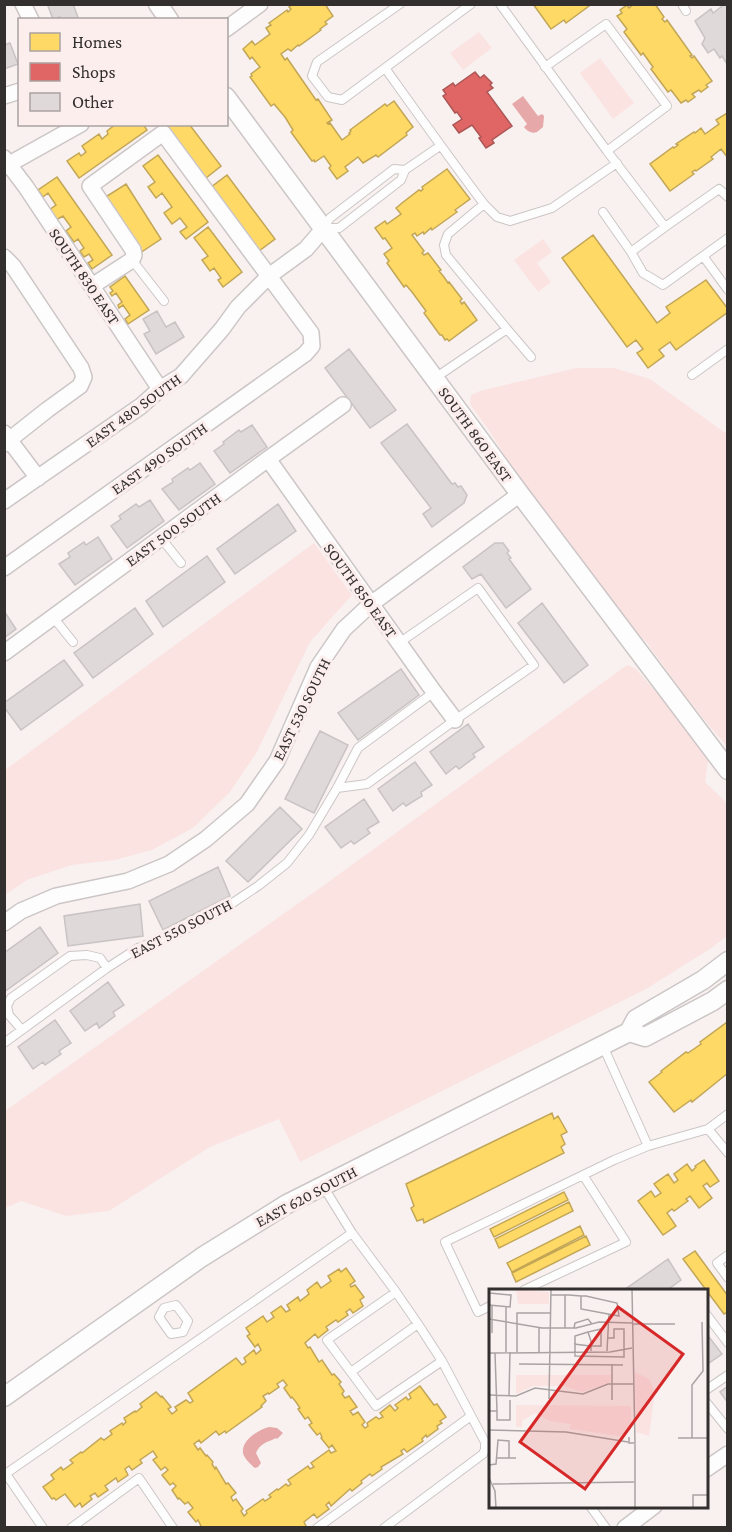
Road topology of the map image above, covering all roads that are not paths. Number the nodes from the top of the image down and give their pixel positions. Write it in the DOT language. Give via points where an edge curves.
graph roads {
  1 [pos="23,4"];
  2 [pos="158,4"];
  3 [pos="260,4"];
  4 [pos="400,4"];
  5 [pos="471,4"];
  6 [pos="500,4"];
  7 [pos="30,18"];
  8 [pos="168,18"];
  9 [pos="228,28"];
  10 [pos="545,67"];
  11 [pos="385,68"];
  12 [pos="228,100"];
  13 [pos="77,126"];
  14 [pos="440,146"];
  15 [pos="607,151"];
  16 [pos="6,163"];
  17 [pos="618,163"];
  18 [pos="405,170"];
  19 [pos="728,197"];
  20 [pos="484,204"];
  21 [pos="603,212"];
  22 [pos="665,226"];
  23 [pos="324,228"];
  24 [pos="728,238"];
  25 [pos="632,252"];
  26 [pos="703,256"];
  27 [pos="4,257"];
  28 [pos="133,257"];
  29 [pos="269,276"];
  30 [pos="92,286"];
  31 [pos="728,290"];
  32 [pos="164,302"];
  33 [pos="507,329"];
  34 [pos="728,349"];
  35 [pos="531,357"];
  36 [pos="692,375"];
  37 [pos="434,378"];
  38 [pos="160,389"];
  39 [pos="343,405"];
  40 [pos="6,439"];
  41 [pos="268,459"];
  42 [pos="38,478"];
  43 [pos="520,494"];
  44 [pos="4,501"];
  45 [pos="161,538"];
  46 [pos="182,563"];
  47 [pos="4,568"];
  48 [pos="371,604"];
  49 [pos="53,617"];
  50 [pos="73,642"];
  51 [pos="399,643"];
  52 [pos="4,653"];
  53 [pos="434,693"];
  54 [pos="455,720"];
  55 [pos="728,770"];
  56 [pos="337,788"];
  57 [pos="4,923"];
  58 [pos="728,961"];
  59 [pos="106,968"];
  60 [pos="728,990"];
  61 [pos="22,1030"];
  62 [pos="629,1032"];
  63 [pos="4,1043"];
  64 [pos="603,1046"];
  65 [pos="728,1114"];
  66 [pos="708,1129"];
  67 [pos="648,1146"];
  68 [pos="728,1153"];
  69 [pos="584,1174"];
  70 [pos="322,1185"];
  71 [pos="352,1233"];
  72 [pos="728,1255"];
  73 [pos="728,1278"];
  74 [pos="526,1289"];
  75 [pos="152,1292"];
  76 [pos="396,1292"];
  77 [pos="489,1306"];
  78 [pos="164,1308"];
  79 [pos="708,1317"];
  80 [pos="418,1323"];
  81 [pos="183,1332"];
  82 [pos="728,1343"];
  83 [pos="191,1345"];
  84 [pos="442,1361"];
  85 [pos="351,1372"];
  86 [pos="728,1375"];
  87 [pos="708,1389"];
  88 [pos="4,1397"];
  89 [pos="708,1404"];
  90 [pos="471,1416"];
  91 [pos="728,1429"];
  92 [pos="728,1454"];
  93 [pos="708,1468"];
  94 [pos="5,1475"];
  95 [pos="592,1508"];
  96 [pos="651,1508"];
  97 [pos="75,1526"];
  98 [pos="322,1526"];
  99 [pos="43,1527"];
  100 [pos="173,1527"];
  101 [pos="384,1527"];
  102 [pos="606,1527"];
  103 [pos="625,1527"];
  1 -- 7 [label="street"];
  2 -- 8 [label="street"];
  3 -- 9 [label="street"];
  4 -- 11 [label="lane" via="317,62 312,76 328,97 342,100"];
  5 -- 11 [label="lane"];
  6 -- 10 [label="lane"];
  10 -- 15 [label="lane"];
  10 -- 15 [label="lane" via="606,24 667,106"];
  11 -- 14 [label="lane"];
  12 -- 23 [label="street, SOUTH 860 EAST"];
  13 -- 16 [label="street"];
  14 -- 18 [label="lane"];
  14 -- 20 [label="lane"];
  15 -- 17 [label="lane"];
  16 -- 30 [label="street, SOUTH 830 EAST"];
  17 -- 20 [label="lane" via="552,208 521,218 510,221 497,217"];
  17 -- 22 [label="lane"];
  18 -- 23 [label="lane" via="394,169 330,218"];
  18 -- 23 [label="lane" via="401,180 339,228"];
  19 -- 22 [label="lane" via="719,189"];
  20 -- 33 [label="lane" via="448,234 444,245 446,255"];
  21 -- 25 [label="lane"];
  22 -- 25 [label="lane"];
  23 -- 29 [label="street, EAST 480 SOUTH" via="306,249"];
  23 -- 37 [label="street, SOUTH 860 EAST"];
  24 -- 26 [label="lane"];
  25 -- 26 [label="lane" via="643,273 663,285"];
  26 -- 31 [label="lane"];
  27 -- 40 [label="street" via="14,266 84,377 80,386"];
  28 -- 29 [label="street" via="133,250 90,186 163,134"];
  28 -- 30 [label="street"];
  28 -- 32 [label="lane"];
  29 -- 38 [label="street, EAST 480 SOUTH" via="181,376"];
  29 -- 47 [label="street, EAST 490 SOUTH" via="311,333 312,346 305,354"];
  30 -- 38 [label="street, SOUTH 830 EAST"];
  33 -- 35 [label="lane"];
  33 -- 37 [label="lane"];
  34 -- 36 [label="lane"];
  37 -- 43 [label="street, SOUTH 860 EAST"];
  38 -- 42 [label="street, EAST 480 SOUTH"];
  39 -- 41 [label="street, EAST 500 SOUTH"];
  40 -- 42 [label="street"];
  41 -- 45 [label="street, EAST 500 SOUTH"];
  41 -- 48 [label="street, SOUTH 850 EAST"];
  42 -- 44 [label="street, EAST 480 SOUTH"];
  43 -- 48 [label="street, EAST 530 SOUTH"];
  43 -- 55 [label="street, SOUTH 860 EAST"];
  45 -- 46 [label="lane"];
  45 -- 49 [label="street, EAST 500 SOUTH"];
  48 -- 51 [label="street, SOUTH 850 EAST"];
  48 -- 57 [label="street, EAST 530 SOUTH" via="344,629 318,667 277,761 247,804 169,864 128,880 56,896"];
  49 -- 50 [label="lane"];
  49 -- 52 [label="street, EAST 500 SOUTH"];
  51 -- 53 [label="street, SOUTH 850 EAST"];
  51 -- 54 [label="lane" via="478,588 534,665"];
  53 -- 54 [label="street, SOUTH 850 EAST"];
  53 -- 56 [label="lane, EAST 550 SOUTH" via="358,748"];
  54 -- 56 [label="lane" via="367,784"];
  56 -- 59 [label="lane, EAST 550 SOUTH" via="287,863 258,886 182,932 138,948"];
  58 -- 62 [label="street, EAST 620 SOUTH" via="636,1019"];
  59 -- 61 [label="lane, EAST 550 SOUTH"];
  59 -- 61 [label="lane" via="100,958 70,956 11,998 9,1014"];
  60 -- 62 [label="street, EAST 620 SOUTH" via="645,1037"];
  61 -- 63 [label="lane, EAST 550 SOUTH"];
  62 -- 64 [label="street, EAST 620 SOUTH"];
  64 -- 67 [label="lane"];
  64 -- 70 [label="street, EAST 620 SOUTH"];
  65 -- 66 [label="lane"];
  66 -- 67 [label="lane"];
  66 -- 68 [label="lane"];
  67 -- 69 [label="lane"];
  69 -- 74 [label="lane" via="626,1242"];
  69 -- 77 [label="lane" via="445,1242 478,1312"];
  70 -- 71 [label="lane"];
  70 -- 75 [label="street, EAST 620 SOUTH" via="252,1224"];
  71 -- 76 [label="lane"];
  71 -- 83 [label="lane"];
  72 -- 73 [label="lane" via="717,1263"];
  75 -- 78 [label="lane"];
  75 -- 88 [label="street, EAST 620 SOUTH"];
  76 -- 80 [label="lane"];
  76 -- 85 [label="lane" via="327,1340"];
  78 -- 81 [label="lane" via="159,1317 171,1334"];
  78 -- 81 [label="lane" via="176,1305 180,1310 188,1321"];
  79 -- 82 [label="lane"];
  80 -- 84 [label="lane"];
  80 -- 85 [label="lane"];
  81 -- 83 [label="lane"];
  83 -- 94 [label="lane"];
  84 -- 85 [label="lane" via="376,1406"];
  84 -- 90 [label="lane"];
  86 -- 87 [label="lane"];
  89 -- 91 [label="lane"];
  90 -- 98 [label="lane"];
  90 -- 101 [label="lane" via="485,1442 483,1454"];
  92 -- 93 [label="street"];
  94 -- 99 [label="lane"];
  95 -- 102 [label="lane"];
  96 -- 103 [label="street"];
  97 -- 100 [label="lane" via="139,1478"];
}
